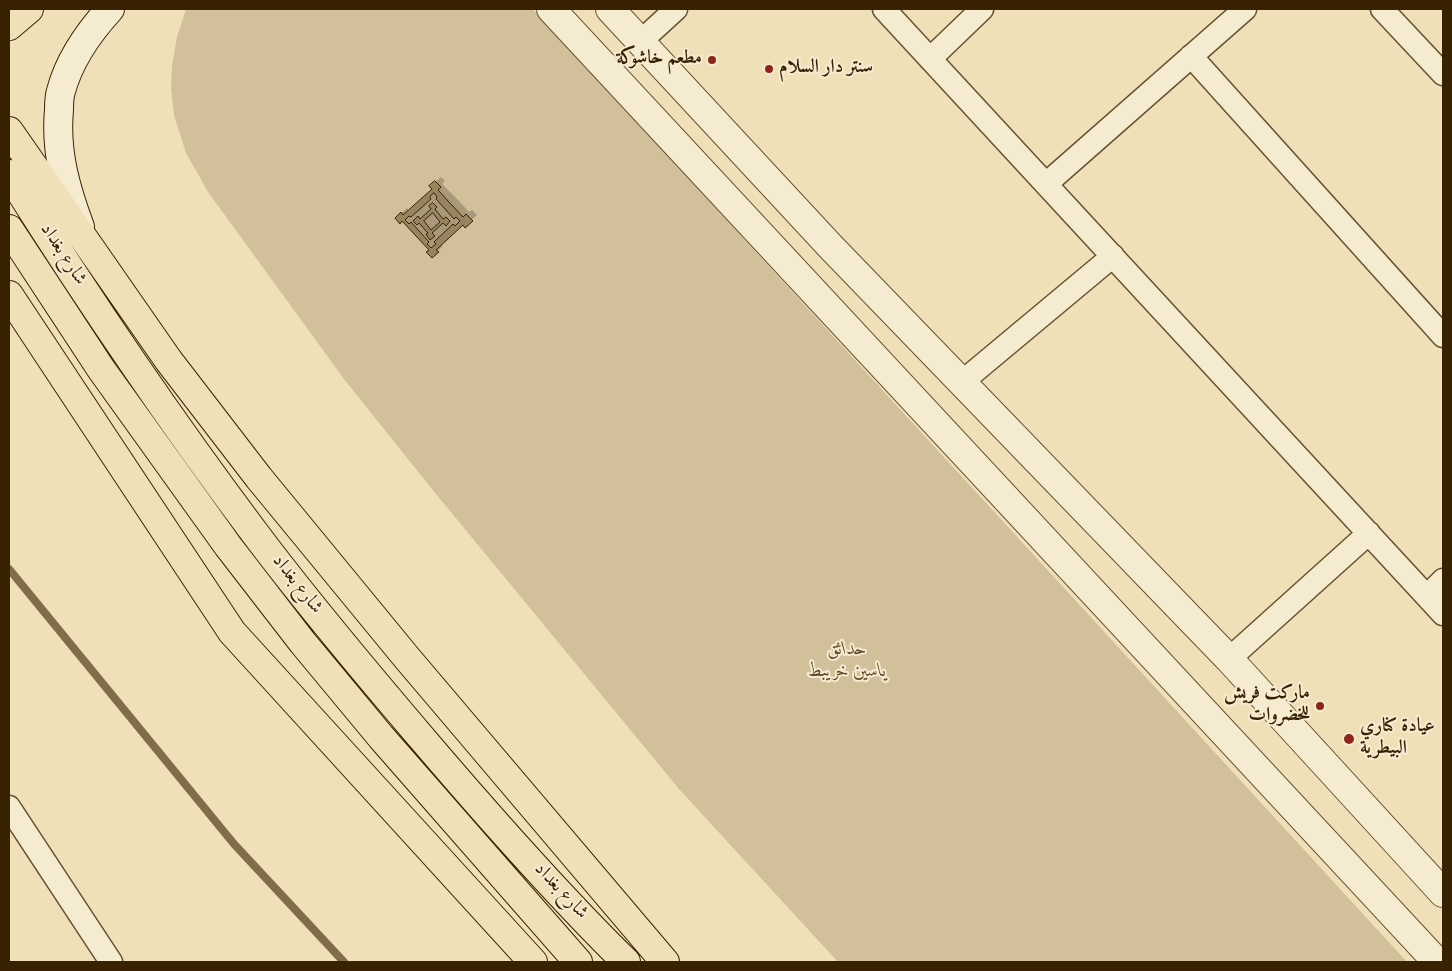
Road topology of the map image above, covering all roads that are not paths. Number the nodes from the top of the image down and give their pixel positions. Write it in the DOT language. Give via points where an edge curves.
graph roads {
  1 [pos="29,9"];
  2 [pos="110,9"];
  3 [pos="551,9"];
  4 [pos="610,9"];
  5 [pos="676,9"];
  6 [pos="884,9"];
  7 [pos="982,9"];
  8 [pos="1245,9"];
  9 [pos="1387,10"];
  10 [pos="9,26"];
  11 [pos="640,42"];
  12 [pos="1191,56"];
  13 [pos="930,59"];
  14 [pos="1443,74"];
  15 [pos="9,131"];
  16 [pos="9,174"];
  17 [pos="1046,184"];
  18 [pos="9,229"];
  19 [pos="85,240"];
  20 [pos="830,246"];
  21 [pos="1113,256"];
  22 [pos="799,276"];
  23 [pos="10,298"];
  24 [pos="1443,336"];
  25 [pos="962,382"];
  26 [pos="1369,533"];
  27 [pos="1443,580"];
  28 [pos="1427,596"];
  29 [pos="1443,614"];
  30 [pos="1229,660"];
  31 [pos="9,807"];
  32 [pos="1443,893"];
  33 [pos="111,962"];
  34 [pos="533,962"];
  35 [pos="578,962"];
  36 [pos="626,962"];
  37 [pos="665,962"];
  38 [pos="1437,962"];
  1 -- 10 [label="main road"];
  2 -- 19 [label="street" via="84,42 60,92 58,143 61,168"];
  3 -- 22 [label="street"];
  4 -- 11 [label="street"];
  5 -- 11 [label="street"];
  6 -- 13 [label="street"];
  7 -- 13 [label="street"];
  8 -- 12 [label="street"];
  9 -- 14 [label="street"];
  11 -- 20 [label="street"];
  12 -- 17 [label="street"];
  12 -- 24 [label="street"];
  13 -- 17 [label="street"];
  15 -- 19 [label="main road"];
  16 -- 36 [label="main road, شارع بغداد" via="186,439 327,625 477,803"];
  17 -- 21 [label="street"];
  18 -- 35 [label="main road, شارع بغداد" via="101,369 228,546 303,643 454,822"];
  19 -- 37 [label="main road" via="169,362 266,486"];
  20 -- 22 [label="street"];
  20 -- 25 [label="street"];
  21 -- 25 [label="street"];
  21 -- 26 [label="street"];
  22 -- 38 [label="street"];
  23 -- 34 [label="main road" via="232,632"];
  25 -- 30 [label="street"];
  26 -- 28 [label="street"];
  26 -- 30 [label="street"];
  27 -- 28 [label="street"];
  28 -- 29 [label="street"];
  30 -- 32 [label="street"];
  31 -- 33 [label="street"];
}
